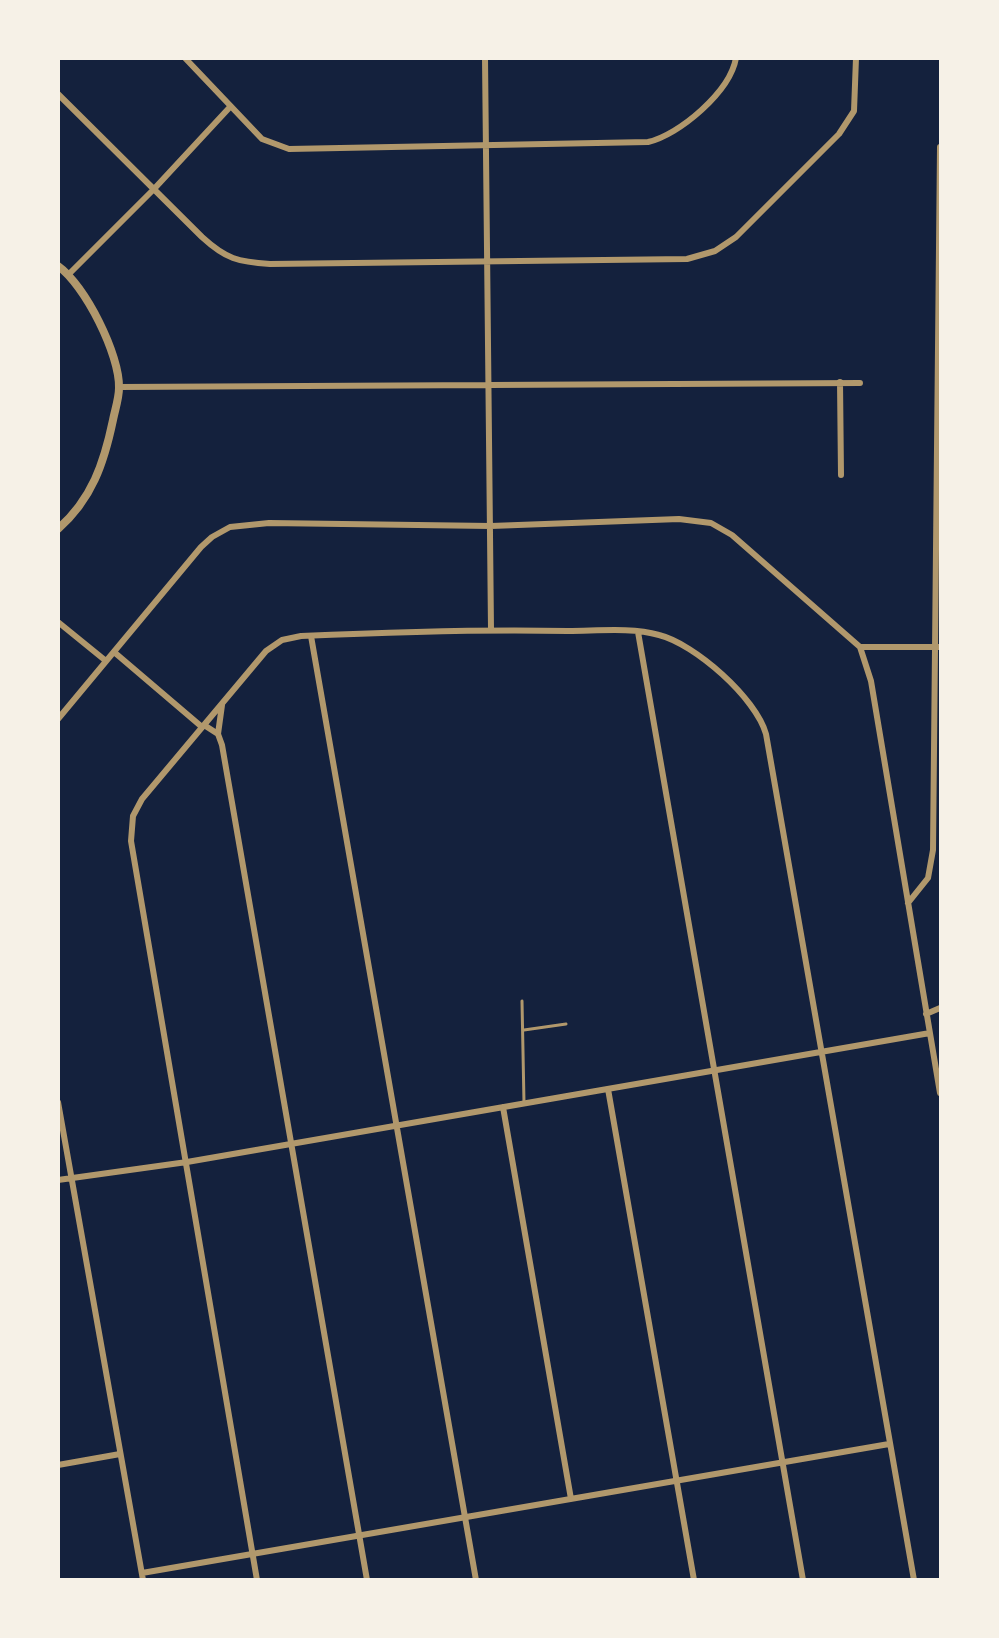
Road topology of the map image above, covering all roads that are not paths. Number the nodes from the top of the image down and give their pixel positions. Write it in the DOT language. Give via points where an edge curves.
graph roads {
  1 [pos="185,58"];
  2 [pos="485,58"];
  3 [pos="736,58"];
  4 [pos="856,58"];
  5 [pos="58,94"];
  6 [pos="230,107"];
  7 [pos="486,146"];
  8 [pos="940,147"];
  9 [pos="154,189"];
  10 [pos="487,262"];
  11 [pos="58,267"];
  12 [pos="69,274"];
  13 [pos="840,382"];
  14 [pos="860,383"];
  15 [pos="119,387"];
  16 [pos="489,387"];
  17 [pos="841,475"];
  18 [pos="490,526"];
  19 [pos="58,529"];
  20 [pos="58,622"];
  21 [pos="491,629"];
  22 [pos="638,632"];
  23 [pos="311,636"];
  24 [pos="860,647"];
  25 [pos="937,647"];
  26 [pos="114,652"];
  27 [pos="106,661"];
  28 [pos="223,703"];
  29 [pos="58,719"];
  30 [pos="203,726"];
  31 [pos="218,734"];
  32 [pos="908,903"];
  33 [pos="522,1001"];
  34 [pos="940,1008"];
  35 [pos="926,1014"];
  36 [pos="566,1024"];
  37 [pos="524,1030"];
  38 [pos="930,1033"];
  39 [pos="820,1051"];
  40 [pos="714,1070"];
  41 [pos="608,1089"];
  42 [pos="940,1093"];
  43 [pos="58,1102"];
  44 [pos="524,1103"];
  45 [pos="503,1107"];
  46 [pos="397,1125"];
  47 [pos="290,1144"];
  48 [pos="187,1162"];
  49 [pos="72,1179"];
  50 [pos="58,1180"];
  51 [pos="889,1444"];
  52 [pos="120,1454"];
  53 [pos="782,1461"];
  54 [pos="58,1465"];
  55 [pos="677,1481"];
  56 [pos="571,1499"];
  57 [pos="465,1517"];
  58 [pos="360,1536"];
  59 [pos="253,1554"];
  60 [pos="142,1576"];
  61 [pos="257,1580"];
  62 [pos="367,1580"];
  63 [pos="476,1580"];
  64 [pos="694,1580"];
  65 [pos="803,1580"];
  66 [pos="914,1580"];
  1 -- 6 [label="street"];
  2 -- 7 [label="street"];
  3 -- 7 [label="street" via="730,76 701,109 660,140"];
  4 -- 10 [label="street" via="854,111 844,128 736,237 715,251 687,259"];
  5 -- 9 [label="street"];
  6 -- 7 [label="street" via="262,139 289,149"];
  6 -- 9 [label="street"];
  7 -- 10 [label="street"];
  8 -- 25 [label="street"];
  9 -- 10 [label="street" via="217,250 237,261"];
  9 -- 12 [label="street"];
  10 -- 16 [label="street"];
  11 -- 12 [label="street"];
  12 -- 15 [label="street" via="104,333"];
  13 -- 14 [label="street"];
  13 -- 16 [label="street"];
  13 -- 17 [label="street"];
  15 -- 16 [label="street"];
  15 -- 19 [label="street" via="99,474 72,516"];
  16 -- 18 [label="street"];
  18 -- 21 [label="street"];
  18 -- 24 [label="street" via="679,519 711,523 732,535"];
  18 -- 26 [label="street" via="269,523 230,527 201,547"];
  20 -- 27 [label="street"];
  21 -- 22 [label="street"];
  21 -- 23 [label="street"];
  22 -- 39 [label="street" via="658,634 685,646 724,678 760,717"];
  22 -- 40 [label="street"];
  23 -- 28 [label="street" via="290,638 274,645"];
  23 -- 46 [label="street"];
  24 -- 25 [label="street"];
  24 -- 32 [label="street" via="871,681"];
  25 -- 32 [label="street" via="933,850 928,878"];
  26 -- 27 [label="street"];
  26 -- 30 [label="street"];
  27 -- 29 [label="street"];
  28 -- 30 [label="street"];
  28 -- 31 [label="street"];
  30 -- 31 [label="street"];
  30 -- 48 [label="street" via="142,800 131,825"];
  31 -- 47 [label="street"];
  32 -- 35 [label="street"];
  33 -- 37 [label="lane"];
  34 -- 35 [label="street"];
  35 -- 38 [label="street"];
  36 -- 37 [label="lane"];
  37 -- 44 [label="lane"];
  38 -- 39 [label="street"];
  38 -- 42 [label="street"];
  39 -- 40 [label="street"];
  39 -- 51 [label="street"];
  40 -- 41 [label="street"];
  40 -- 53 [label="street"];
  41 -- 44 [label="street"];
  41 -- 55 [label="street"];
  43 -- 49 [label="street"];
  44 -- 45 [label="street"];
  45 -- 46 [label="street"];
  45 -- 56 [label="street"];
  46 -- 47 [label="street"];
  46 -- 57 [label="street"];
  47 -- 48 [label="street"];
  47 -- 58 [label="street"];
  48 -- 49 [label="street"];
  48 -- 59 [label="street"];
  49 -- 50 [label="street"];
  49 -- 52 [label="street"];
  51 -- 53 [label="street"];
  51 -- 66 [label="street"];
  52 -- 54 [label="street"];
  52 -- 60 [label="street"];
  53 -- 55 [label="street"];
  53 -- 65 [label="street"];
  55 -- 56 [label="street"];
  55 -- 64 [label="street"];
  56 -- 57 [label="street"];
  57 -- 58 [label="street"];
  57 -- 63 [label="street"];
  58 -- 59 [label="street"];
  58 -- 62 [label="street"];
  59 -- 60 [label="street"];
  59 -- 61 [label="street"];
}
